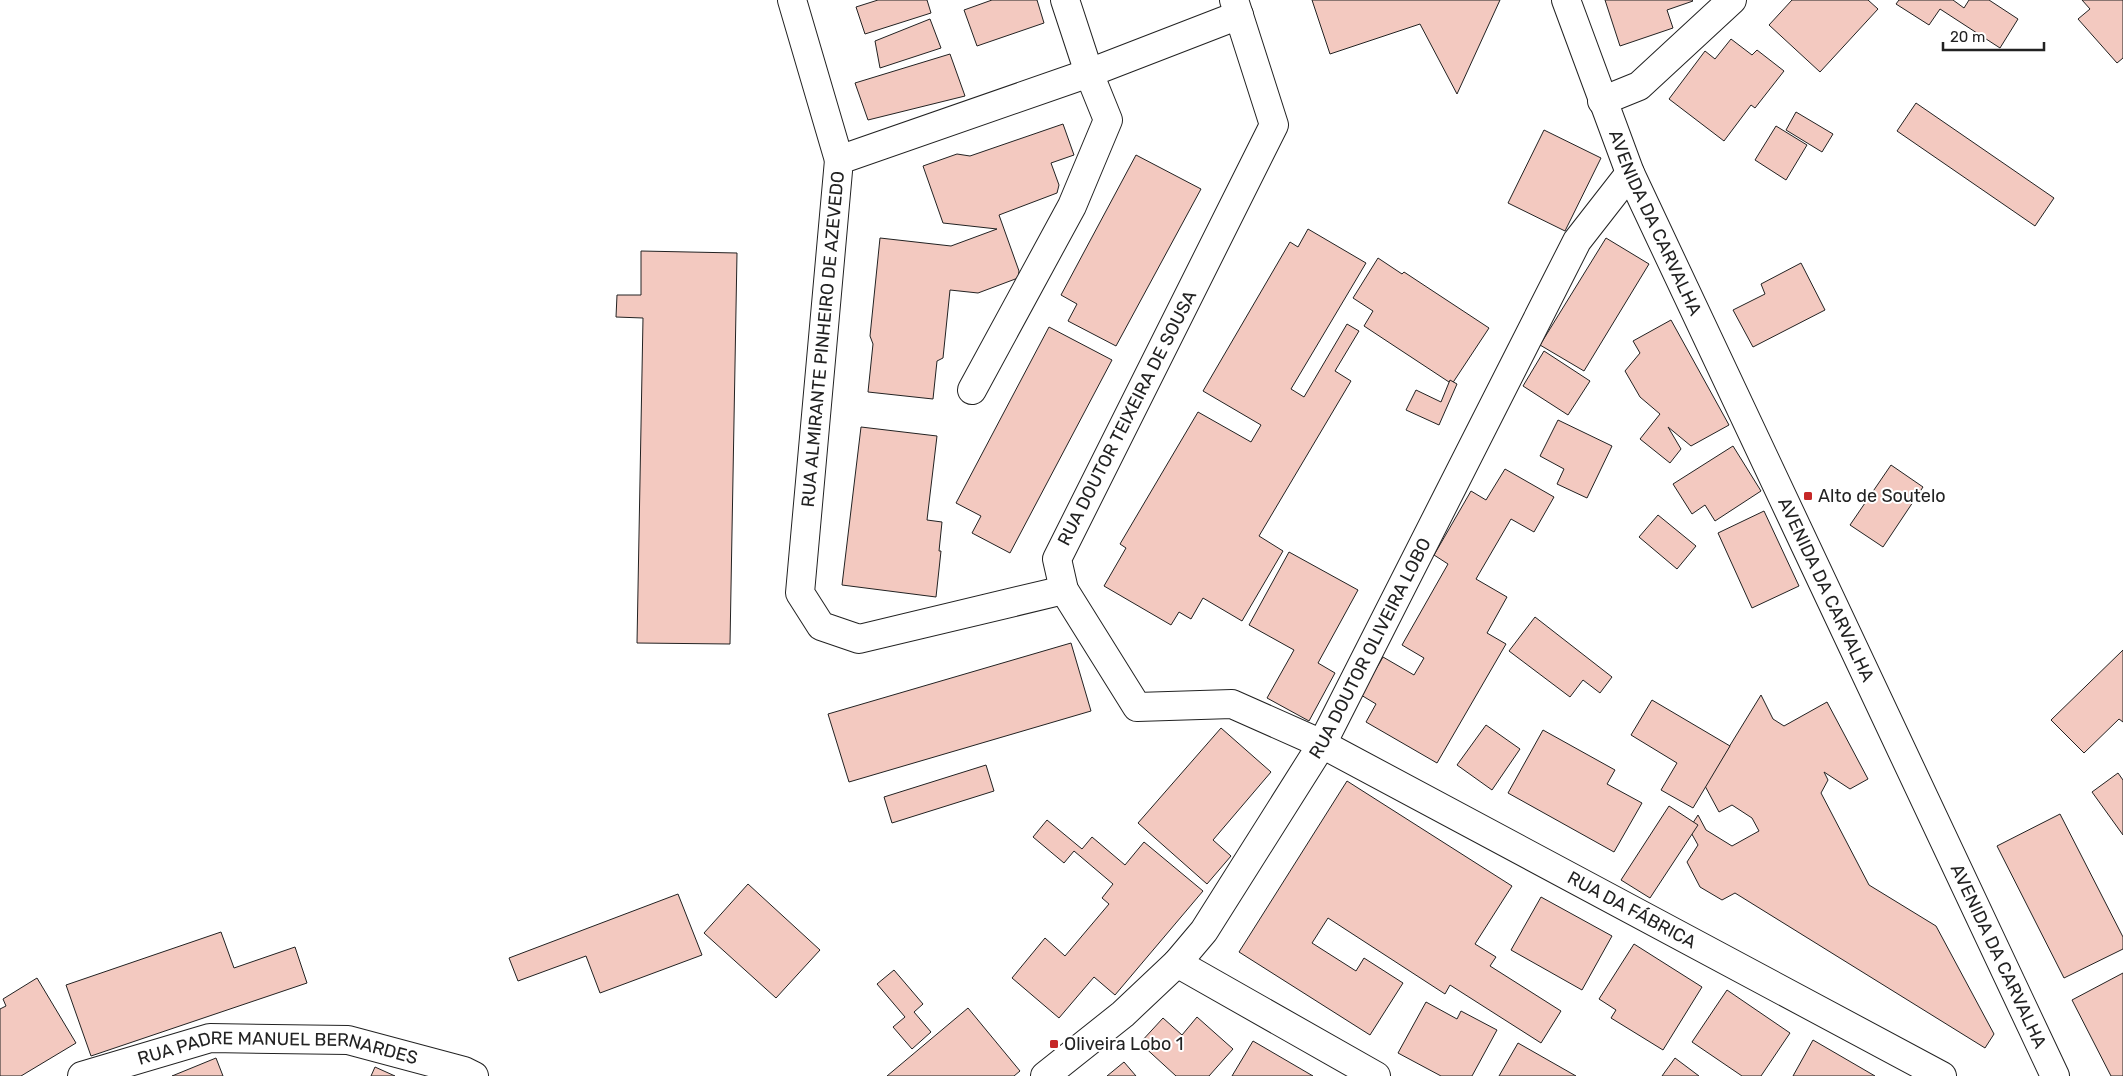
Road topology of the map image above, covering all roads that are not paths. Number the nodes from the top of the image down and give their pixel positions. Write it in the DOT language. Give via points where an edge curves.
graph roads {
  1 [pos="792,0"];
  2 [pos="1065,0"];
  3 [pos="1566,0"];
  4 [pos="1732,0"];
  5 [pos="1236,8"];
  6 [pos="1089,74"];
  7 [pos="1602,100"];
  8 [pos="839,160"];
  9 [pos="1630,173"];
  10 [pos="972,390"];
  11 [pos="1064,590"];
  12 [pos="1322,744"];
  13 [pos="1177,963"];
  14 [pos="82,1076"];
  15 [pos="474,1076"];
  16 [pos="1045,1076"];
  17 [pos="1376,1076"];
  18 [pos="1942,1076"];
  19 [pos="2055,1076"];
  1 -- 8 [label="street"];
  2 -- 6 [label="street"];
  3 -- 7 [label="street, AVENIDA DA CARVALHA"];
  4 -- 7 [label="street" via="1639,86"];
  5 -- 6 [label="street, RUA ALMIRANTE PINHEIRO DE AZEVEDO"];
  5 -- 11 [label="street, RUA DOUTOR TEIXEIRA DE SOUSA" via="1274,125 1057,559"];
  6 -- 8 [label="street, RUA ALMIRANTE PINHEIRO DE AZEVEDO"];
  6 -- 10 [label="street" via="1108,120 1072,206"];
  7 -- 9 [label="street, AVENIDA DA CARVALHA"];
  8 -- 11 [label="street, RUA ALMIRANTE PINHEIRO DE AZEVEDO" via="800,593 821,626 859,639"];
  9 -- 12 [label="street, RUA DOUTOR OLIVEIRA LOBO" via="1577,241"];
  9 -- 19 [label="street, AVENIDA DA CARVALHA"];
  11 -- 12 [label="street, RUA DOUTOR TEIXEIRA DE SOUSA" via="1137,707 1232,704"];
  12 -- 13 [label="street, RUA DOUTOR OLIVEIRA LOBO" via="1204,931"];
  12 -- 18 [label="street, RUA DA FÁBRICA"];
  13 -- 16 [label="street, RUA DOUTOR OLIVEIRA LOBO" via="1123,1014"];
  13 -- 17 [label="street"];
  14 -- 15 [label="street, RUA PADRE MANUEL BERNARDES" via="210,1038 348,1040"];
}
